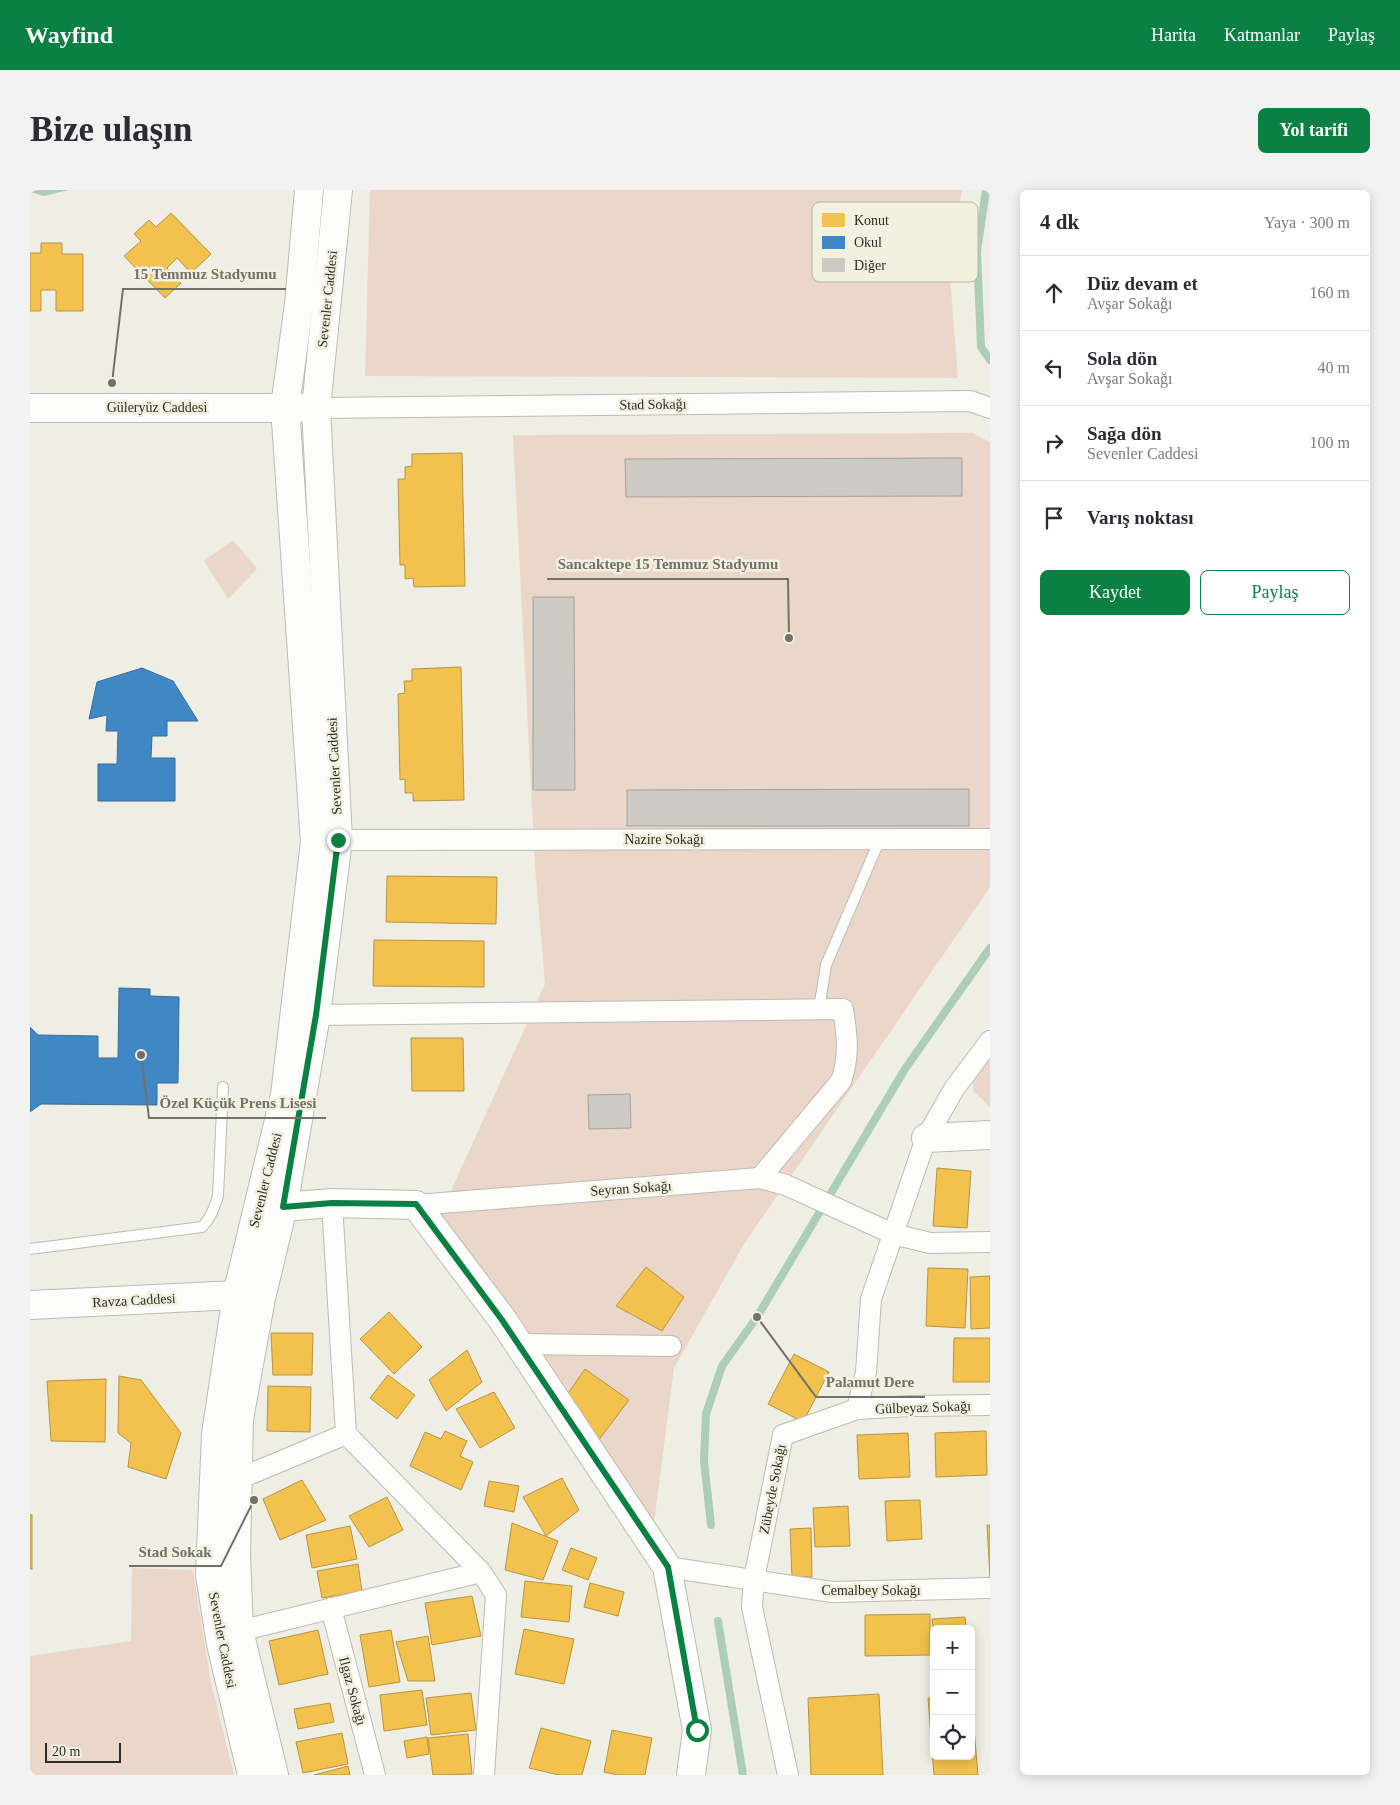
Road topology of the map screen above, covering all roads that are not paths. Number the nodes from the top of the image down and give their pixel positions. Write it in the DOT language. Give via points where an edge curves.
graph roads {
  1 [pos="309,190"];
  2 [pos="338,190"];
  3 [pos="285,407"];
  4 [pos="30,408"];
  5 [pos="316,408"];
  6 [pos="990,408"];
  7 [pos="880,838"];
  8 [pos="990,839"];
  9 [pos="338,840"];
  10 [pos="819,1009"];
  11 [pos="316,1015"];
  12 [pos="990,1041"];
  13 [pos="222,1087"];
  14 [pos="990,1135"];
  15 [pos="926,1138"];
  16 [pos="760,1178"];
  17 [pos="332,1203"];
  18 [pos="416,1204"];
  19 [pos="283,1207"];
  20 [pos="893,1234"];
  21 [pos="990,1242"];
  22 [pos="30,1249"];
  23 [pos="249,1296"];
  24 [pos="30,1305"];
  25 [pos="518,1344"];
  26 [pos="671,1346"];
  27 [pos="990,1405"];
  28 [pos="857,1409"];
  29 [pos="346,1434"];
  30 [pos="236,1480"];
  31 [pos="668,1567"];
  32 [pos="482,1572"];
  33 [pos="754,1579"];
  34 [pos="990,1588"];
  35 [pos="331,1608"];
  36 [pos="239,1631"];
  37 [pos="252,1775"];
  38 [pos="274,1775"];
  39 [pos="375,1775"];
  40 [pos="484,1775"];
  41 [pos="691,1775"];
  42 [pos="788,1775"];
  1 -- 3 [label="main road, Sevenler Caddesi" via="299,304"];
  2 -- 5 [label="main road, Sevenler Caddesi"];
  3 -- 4 [label="main road, Güleryüz Caddesi"];
  3 -- 5 [label="main road"];
  3 -- 23 [label="main road, Sevenler Caddesi" via="315,842 285,1095"];
  5 -- 6 [label="street, Stad Sokağı" via="970,401"];
  5 -- 9 [label="main road, Sevenler Caddesi"];
  7 -- 8 [label="street, Nazire Sokağı"];
  7 -- 9 [label="street, Nazire Sokağı"];
  7 -- 10 [label="lane" via="826,965"];
  9 -- 11 [label="main road, Sevenler Caddesi"];
  10 -- 11 [label="street"];
  10 -- 16 [label="street" via="843,1009 848,1042 845,1070 841,1081"];
  11 -- 19 [label="main road, Sevenler Caddesi"];
  12 -- 15 [label="street" via="954,1089"];
  13 -- 22 [label="lane" via="218,1196 202,1226"];
  14 -- 15 [label="main road"];
  15 -- 20 [label="street"];
  16 -- 18 [label="street, Seyran Sokağı"];
  16 -- 20 [label="street, Seyran Sokağı" via="786,1185"];
  17 -- 18 [label="main road"];
  17 -- 19 [label="main road"];
  17 -- 29 [label="street"];
  18 -- 25 [label="main road"];
  19 -- 23 [label="main road, Sevenler Caddesi"];
  20 -- 21 [label="street, Seyran Sokağı" via="930,1243"];
  20 -- 28 [label="street" via="871,1299 866,1372"];
  23 -- 24 [label="main road, Ravza Caddesi"];
  23 -- 30 [label="main road, Sevenler Caddesi"];
  23 -- 37 [label="main road, Sevenler Caddesi" via="216,1434 210,1575 221,1644"];
  25 -- 26 [label="street"];
  25 -- 31 [label="main road"];
  27 -- 28 [label="street, Gülbeyaz Sokağı"];
  28 -- 33 [label="street, Zübeyde Sokağı" via="782,1435"];
  29 -- 30 [label="street"];
  29 -- 32 [label="street"];
  30 -- 36 [label="main road, Sevenler Caddesi"];
  31 -- 33 [label="street, Cemalbey Sokağı"];
  31 -- 41 [label="main road" via="697,1730"];
  32 -- 35 [label="street"];
  32 -- 40 [label="street" via="496,1595"];
  33 -- 34 [label="street, Cemalbey Sokağı" via="832,1592"];
  33 -- 42 [label="street, Zübeyde Sokağı" via="752,1607"];
  35 -- 36 [label="street"];
  35 -- 39 [label="street, Ilgaz Sokağı"];
  36 -- 38 [label="main road, Sevenler Caddesi"];
}
